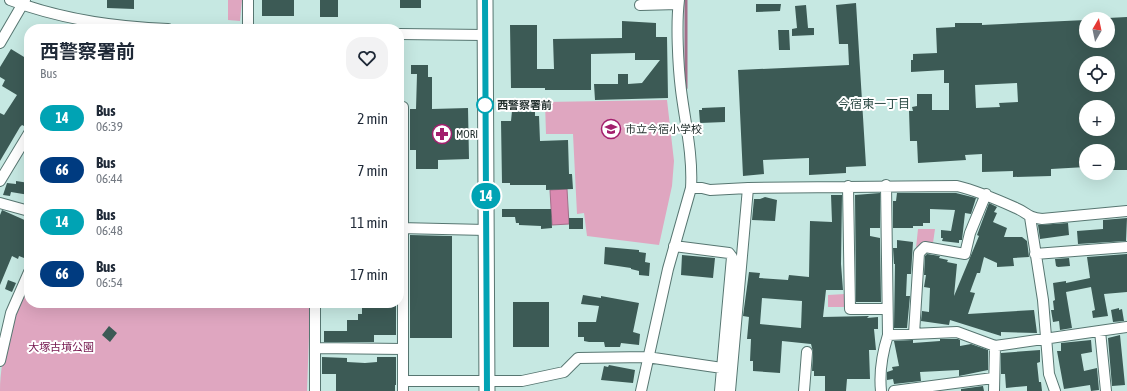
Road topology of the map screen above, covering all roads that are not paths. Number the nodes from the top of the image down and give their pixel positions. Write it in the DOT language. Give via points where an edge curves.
graph roads {
  1 [pos="10,0"];
  2 [pos="248,0"];
  3 [pos="485,0"];
  4 [pos="678,2"];
  5 [pos="24,3"];
  6 [pos="640,5"];
  7 [pos="103,24"];
  8 [pos="248,24"];
  9 [pos="404,34"];
  10 [pos="484,35"];
  11 [pos="0,43"];
  12 [pos="24,149"];
  13 [pos="0,181"];
  14 [pos="848,186"];
  15 [pos="886,186"];
  16 [pos="691,188"];
  17 [pos="748,188"];
  18 [pos="986,194"];
  19 [pos="0,203"];
  20 [pos="24,210"];
  21 [pos="1127,211"];
  22 [pos="1030,217"];
  23 [pos="404,228"];
  24 [pos="486,230"];
  25 [pos="674,246"];
  26 [pos="1127,247"];
  27 [pos="1035,254"];
  28 [pos="24,283"];
  29 [pos="315,308"];
  30 [pos="401,308"];
  31 [pos="887,309"];
  32 [pos="1127,327"];
  33 [pos="1100,331"];
  34 [pos="888,334"];
  35 [pos="914,334"];
  36 [pos="1047,339"];
  37 [pos="995,346"];
  38 [pos="315,348"];
  39 [pos="403,349"];
  40 [pos="807,352"];
  41 [pos="647,357"];
  42 [pos="0,358"];
  43 [pos="722,368"];
  44 [pos="993,378"];
  45 [pos="403,386"];
  46 [pos="487,387"];
  47 [pos="315,391"];
  48 [pos="641,391"];
  49 [pos="720,391"];
  50 [pos="730,391"];
  51 [pos="804,391"];
  52 [pos="881,391"];
  53 [pos="894,391"];
  54 [pos="994,391"];
  55 [pos="1055,391"];
  56 [pos="1106,391"];
  1 -- 5 [label="street"];
  2 -- 8 [label="street"];
  3 -- 10 [label="highway"];
  4 -- 6 [label="street"];
  4 -- 16 [label="street" via="681,88 692,176"];
  5 -- 7 [label="street"];
  5 -- 11 [label="street"];
  9 -- 10 [label="street"];
  10 -- 24 [label="highway"];
  12 -- 13 [label="street"];
  14 -- 15 [label="street"];
  14 -- 17 [label="street"];
  14 -- 31 [label="street" via="850,309"];
  15 -- 18 [label="street" via="957,186"];
  15 -- 31 [label="street"];
  16 -- 17 [label="street"];
  16 -- 25 [label="street"];
  17 -- 50 [label="street"];
  18 -- 22 [label="street"];
  18 -- 35 [label="street" via="970,233 965,254 925,247 919,253"];
  19 -- 20 [label="street"];
  21 -- 22 [label="street" via="1042,219"];
  22 -- 27 [label="street"];
  23 -- 24 [label="street"];
  24 -- 46 [label="highway"];
  25 -- 41 [label="street"];
  25 -- 43 [label="street" via="729,253 732,257"];
  26 -- 27 [label="street"];
  27 -- 36 [label="street"];
  28 -- 42 [label="street" via="11,313"];
  29 -- 38 [label="street"];
  30 -- 39 [label="street"];
  31 -- 34 [label="street"];
  32 -- 33 [label="street"];
  33 -- 36 [label="street"];
  33 -- 56 [label="street"];
  34 -- 35 [label="street"];
  34 -- 52 [label="street" via="880,369"];
  35 -- 37 [label="street" via="957,332"];
  36 -- 37 [label="street"];
  36 -- 55 [label="street" via="1049,374"];
  37 -- 44 [label="street"];
  38 -- 39 [label="street"];
  38 -- 47 [label="street"];
  39 -- 45 [label="street"];
  40 -- 51 [label="street"];
  41 -- 43 [label="street"];
  41 -- 46 [label="street" via="578,358 564,372"];
  41 -- 48 [label="street"];
  43 -- 49 [label="street"];
  44 -- 53 [label="street"];
  44 -- 54 [label="street"];
  45 -- 46 [label="street"];
}
